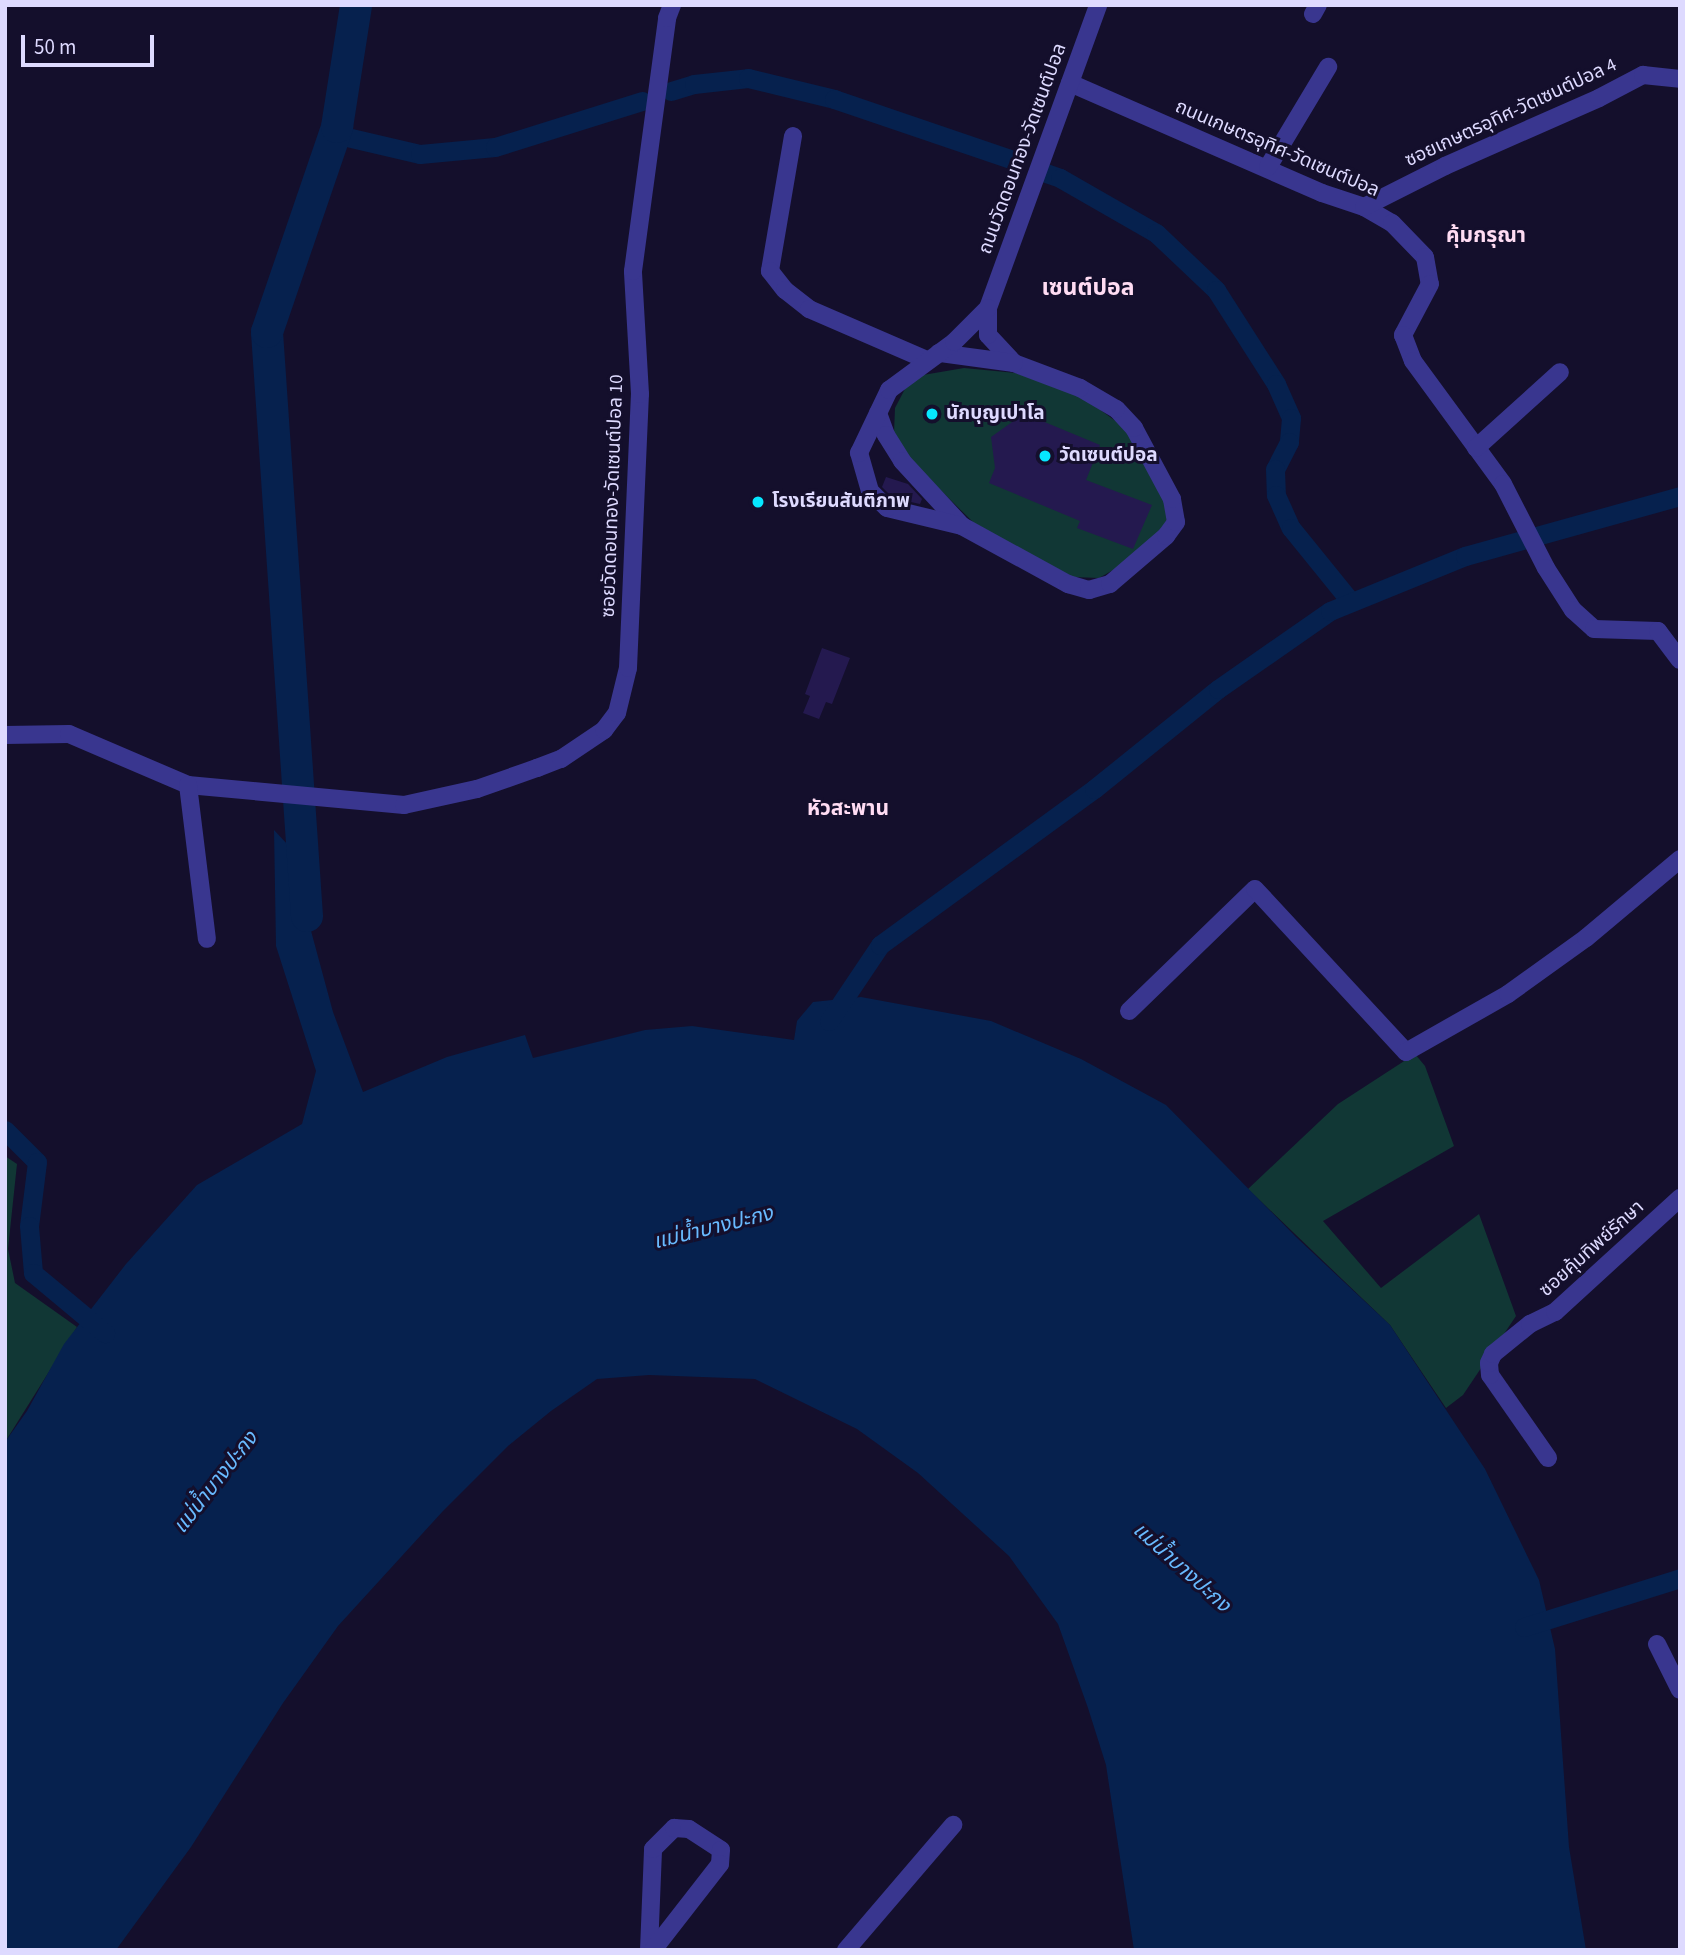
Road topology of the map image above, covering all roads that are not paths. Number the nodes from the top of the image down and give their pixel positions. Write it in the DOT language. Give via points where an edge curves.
graph roads {
  1 [pos="672,5"];
  2 [pos="1098,5"];
  3 [pos="1328,66"];
  4 [pos="1680,79"];
  5 [pos="1070,83"];
  6 [pos="793,136"];
  7 [pos="1268,167"];
  8 [pos="1364,207"];
  9 [pos="988,307"];
  10 [pos="933,356"];
  11 [pos="1014,363"];
  12 [pos="1560,372"];
  13 [pos="878,412"];
  14 [pos="1476,448"];
  15 [pos="962,526"];
  16 [pos="1680,660"];
  17 [pos="5,736"];
  18 [pos="188,785"];
  19 [pos="1680,859"];
  20 [pos="206,939"];
  21 [pos="1129,1011"];
  22 [pos="1680,1198"];
  23 [pos="1548,1458"];
  24 [pos="1657,1644"];
  25 [pos="1680,1690"];
  26 [pos="953,1825"];
  27 [pos="651,1950"];
  28 [pos="846,1950"];
  1 -- 18 [label="street, ซอยวัดดอนทอง-วัดเซนต์ปอล 10" via="633,271 640,394 628,668 617,713 587,744 537,768 477,789 404,805"];
  2 -- 5 [label="street, ถนนวัดดอนทอง-วัดเซนต์ปอล"];
  3 -- 7 [label="street"];
  4 -- 8 [label="street, ซอยเกษตรอุทิศ-วัดเซนต์ปอล 4" via="1643,75"];
  5 -- 7 [label="street, ถนนเกษตรอุทิศ-วัดเซนต์ปอล"];
  5 -- 9 [label="street, ถนนวัดดอนทอง-วัดเซนต์ปอล"];
  6 -- 10 [label="street" via="770,271 809,309"];
  7 -- 8 [label="street, ถนนเกษตรอุทิศ-วัดเซนต์ปอล"];
  8 -- 14 [label="street, ถนนเกษตรอุทิศ-วัดเซนต์ปอล" via="1392,223 1425,257 1430,284 1403,335 1413,360"];
  9 -- 10 [label="street"];
  9 -- 11 [label="street" via="988,335"];
  10 -- 11 [label="street"];
  10 -- 13 [label="street" via="889,390"];
  11 -- 15 [label="street" via="1080,388 1116,409 1134,428 1172,499 1176,522 1137,563 1110,584 1089,590 1068,584"];
  12 -- 14 [label="street"];
  13 -- 15 [label="street" via="902,461"];
  13 -- 15 [label="street" via="859,453 870,491 887,508"];
  14 -- 16 [label="street, ถนนเกษตรอุทิศ-วัดเซนต์ปอล" via="1503,484 1573,610 1594,629 1658,631"];
  17 -- 18 [label="street, ซอยวัดดอนทอง-วัดเซนต์ปอล 10" via="69,734"];
  18 -- 20 [label="street"];
  19 -- 21 [label="street" via="1586,939 1518,987 1406,1052 1255,890"];
  22 -- 23 [label="street, ซอยคุ้มทิพย์รักษา" via="1555,1312 1531,1324 1493,1354 1490,1375"];
  24 -- 25 [label="street"];
  26 -- 28 [label="street"];
  27 -- 27 [label="street" via="653,1849 674,1828 689,1829 721,1850 720,1864"];
}
